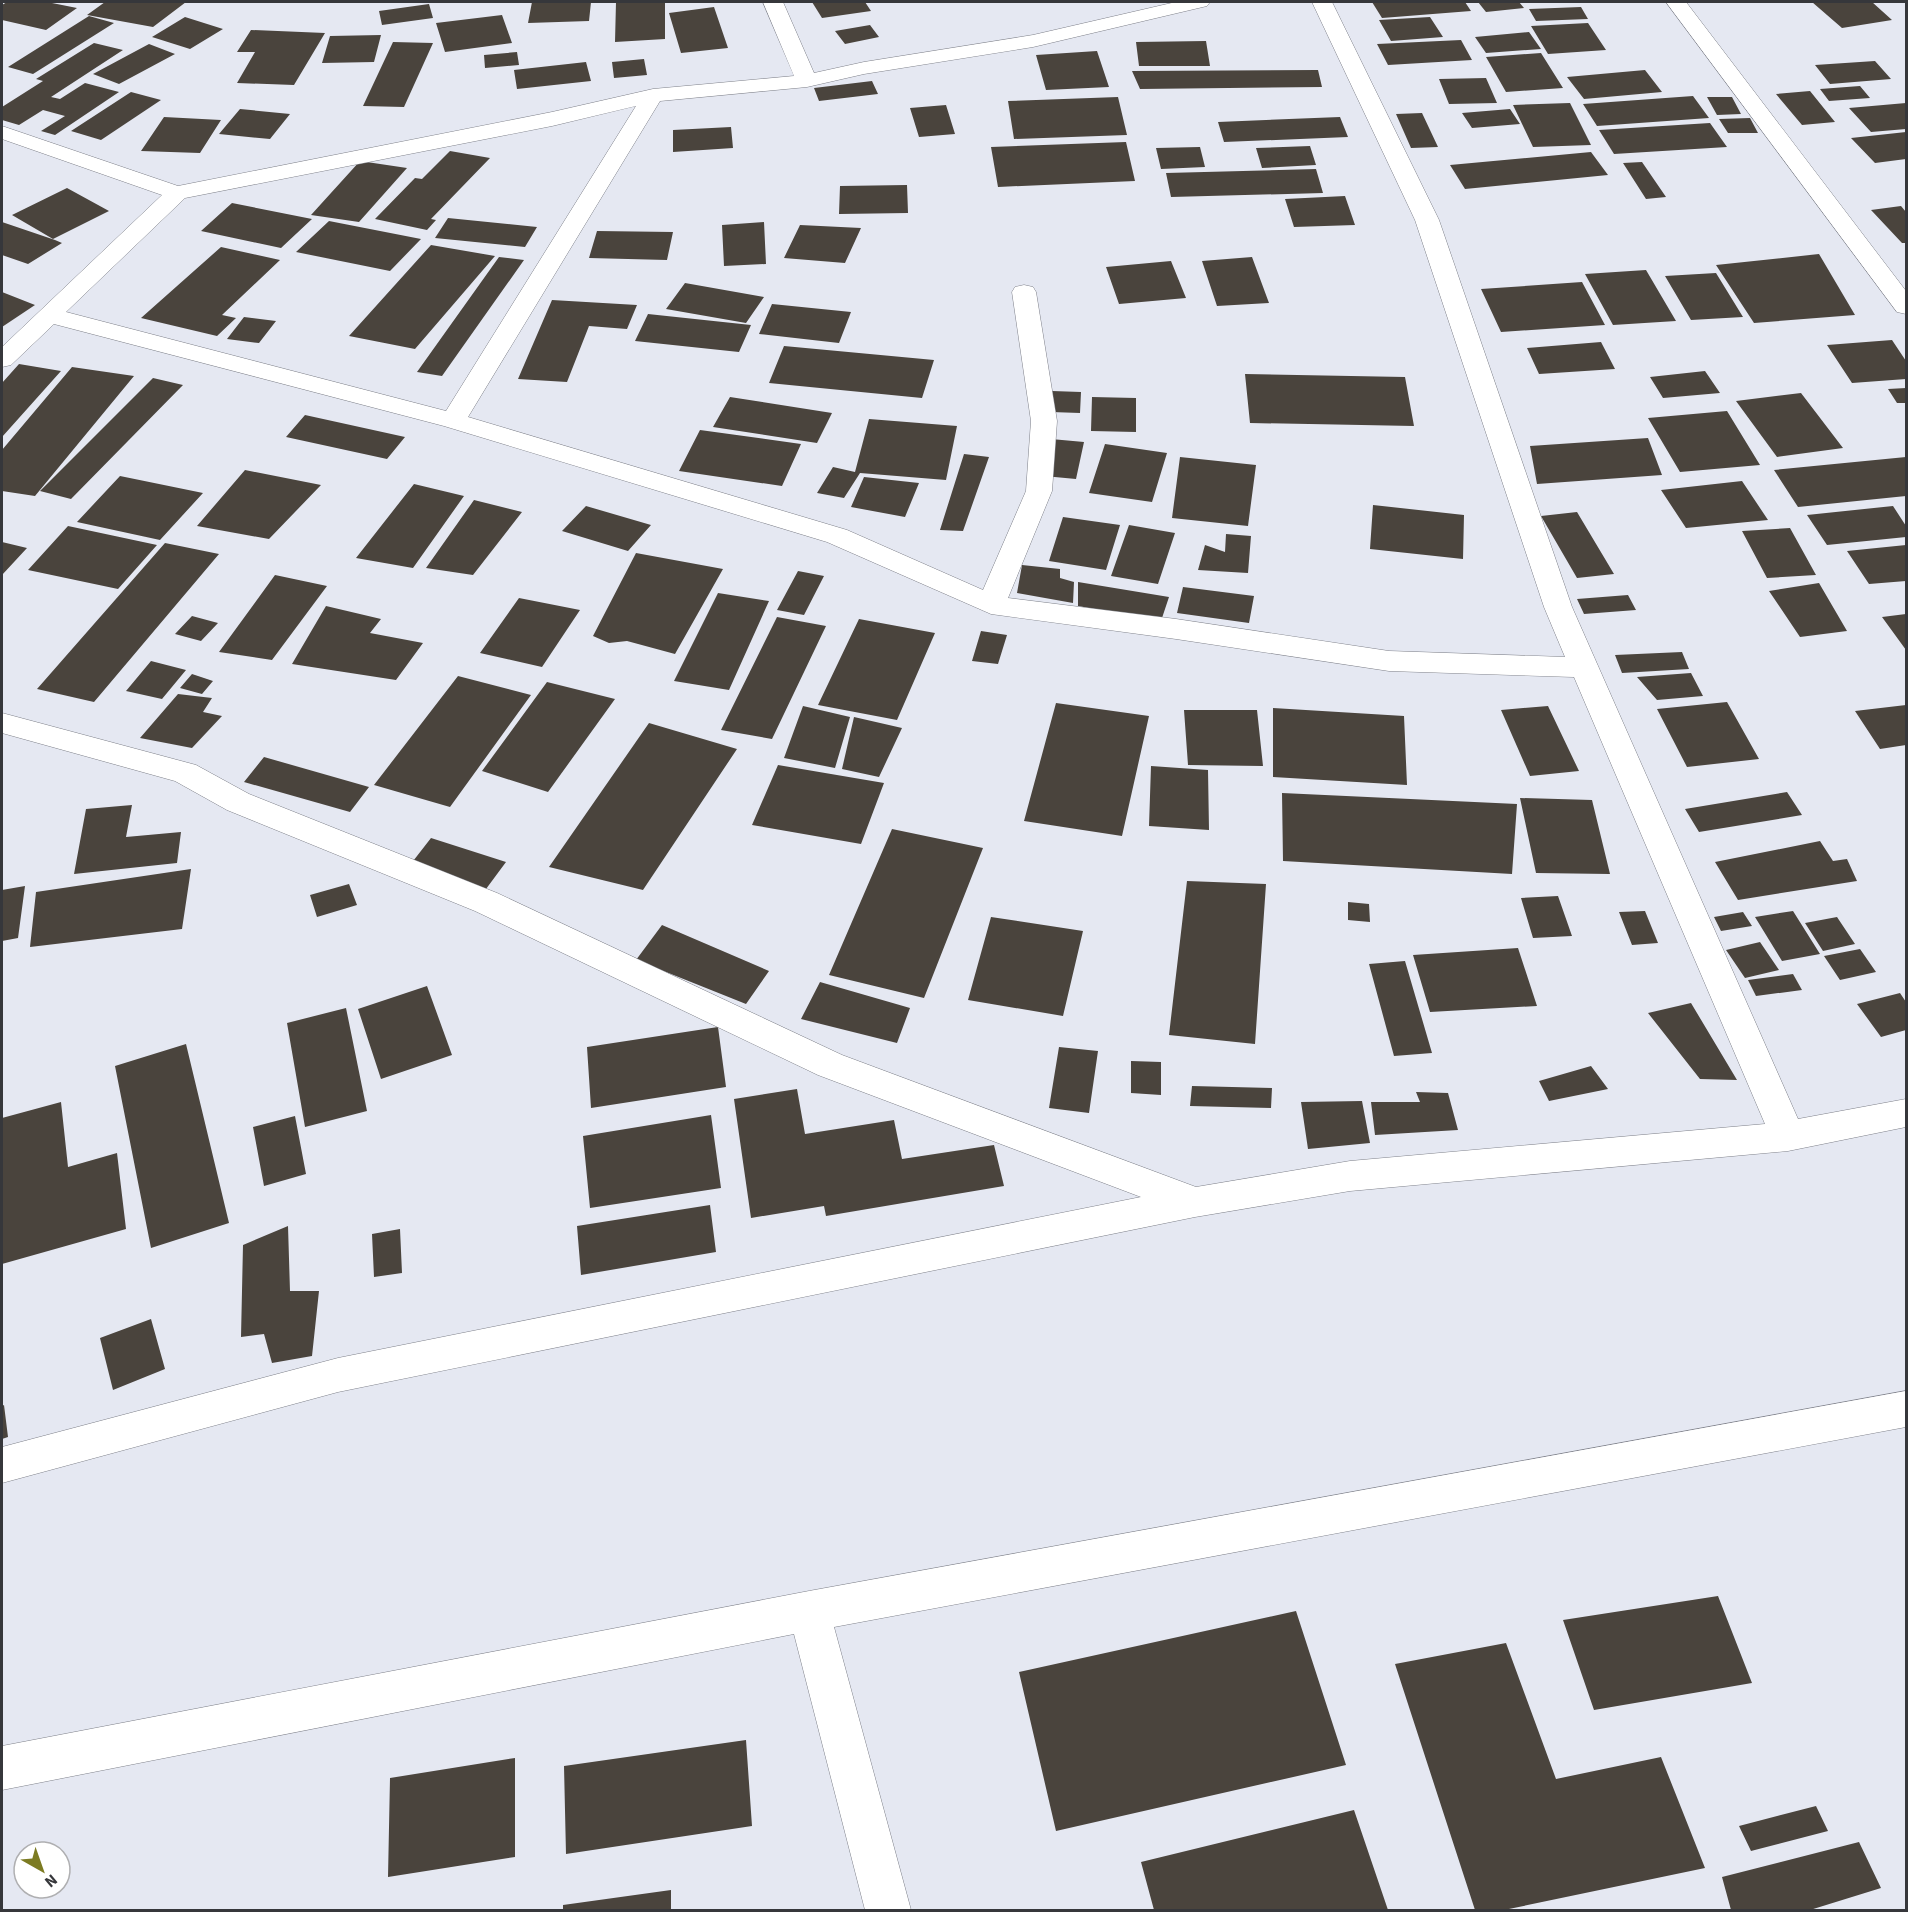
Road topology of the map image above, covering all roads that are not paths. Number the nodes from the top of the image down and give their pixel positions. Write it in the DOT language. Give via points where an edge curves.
graph roads {
  1 [pos="773,2"];
  2 [pos="1200,2"];
  3 [pos="1322,2"];
  4 [pos="1676,2"];
  5 [pos="807,81"];
  6 [pos="653,95"];
  7 [pos="2,132"];
  8 [pos="177,193"];
  9 [pos="1024,292"];
  10 [pos="1906,306"];
  11 [pos="50,315"];
  12 [pos="2,360"];
  13 [pos="453,421"];
  14 [pos="991,605"];
  15 [pos="1584,667"];
  16 [pos="2,723"];
  17 [pos="1906,1113"];
  18 [pos="1788,1136"];
  19 [pos="1195,1202"];
  20 [pos="1906,1409"];
  21 [pos="2,1465"];
  22 [pos="809,1611"];
  23 [pos="2,1768"];
  24 [pos="888,1911"];
  1 -- 5 [label="street"];
  2 -- 5 [label="street" via="1033,41"];
  3 -- 15 [label="street" via="1427,220 1558,607"];
  4 -- 10 [label="street"];
  5 -- 6 [label="street"];
  6 -- 8 [label="street" via="552,119"];
  6 -- 13 [label="street"];
  7 -- 8 [label="street"];
  8 -- 11 [label="street"];
  9 -- 14 [label="street" via="1044,421 1040,491"];
  11 -- 12 [label="street"];
  11 -- 13 [label="street"];
  13 -- 14 [label="street" via="837,536"];
  14 -- 15 [label="street" via="1389,661"];
  15 -- 18 [label="street"];
  16 -- 19 [label="street" via="185,773 238,802 486,902 830,1065"];
  17 -- 18 [label="street"];
  18 -- 19 [label="street" via="1350,1176"];
  19 -- 21 [label="street" via="338,1375"];
  20 -- 22 [label="street"];
  22 -- 23 [label="street"];
  22 -- 24 [label="street"];
}
